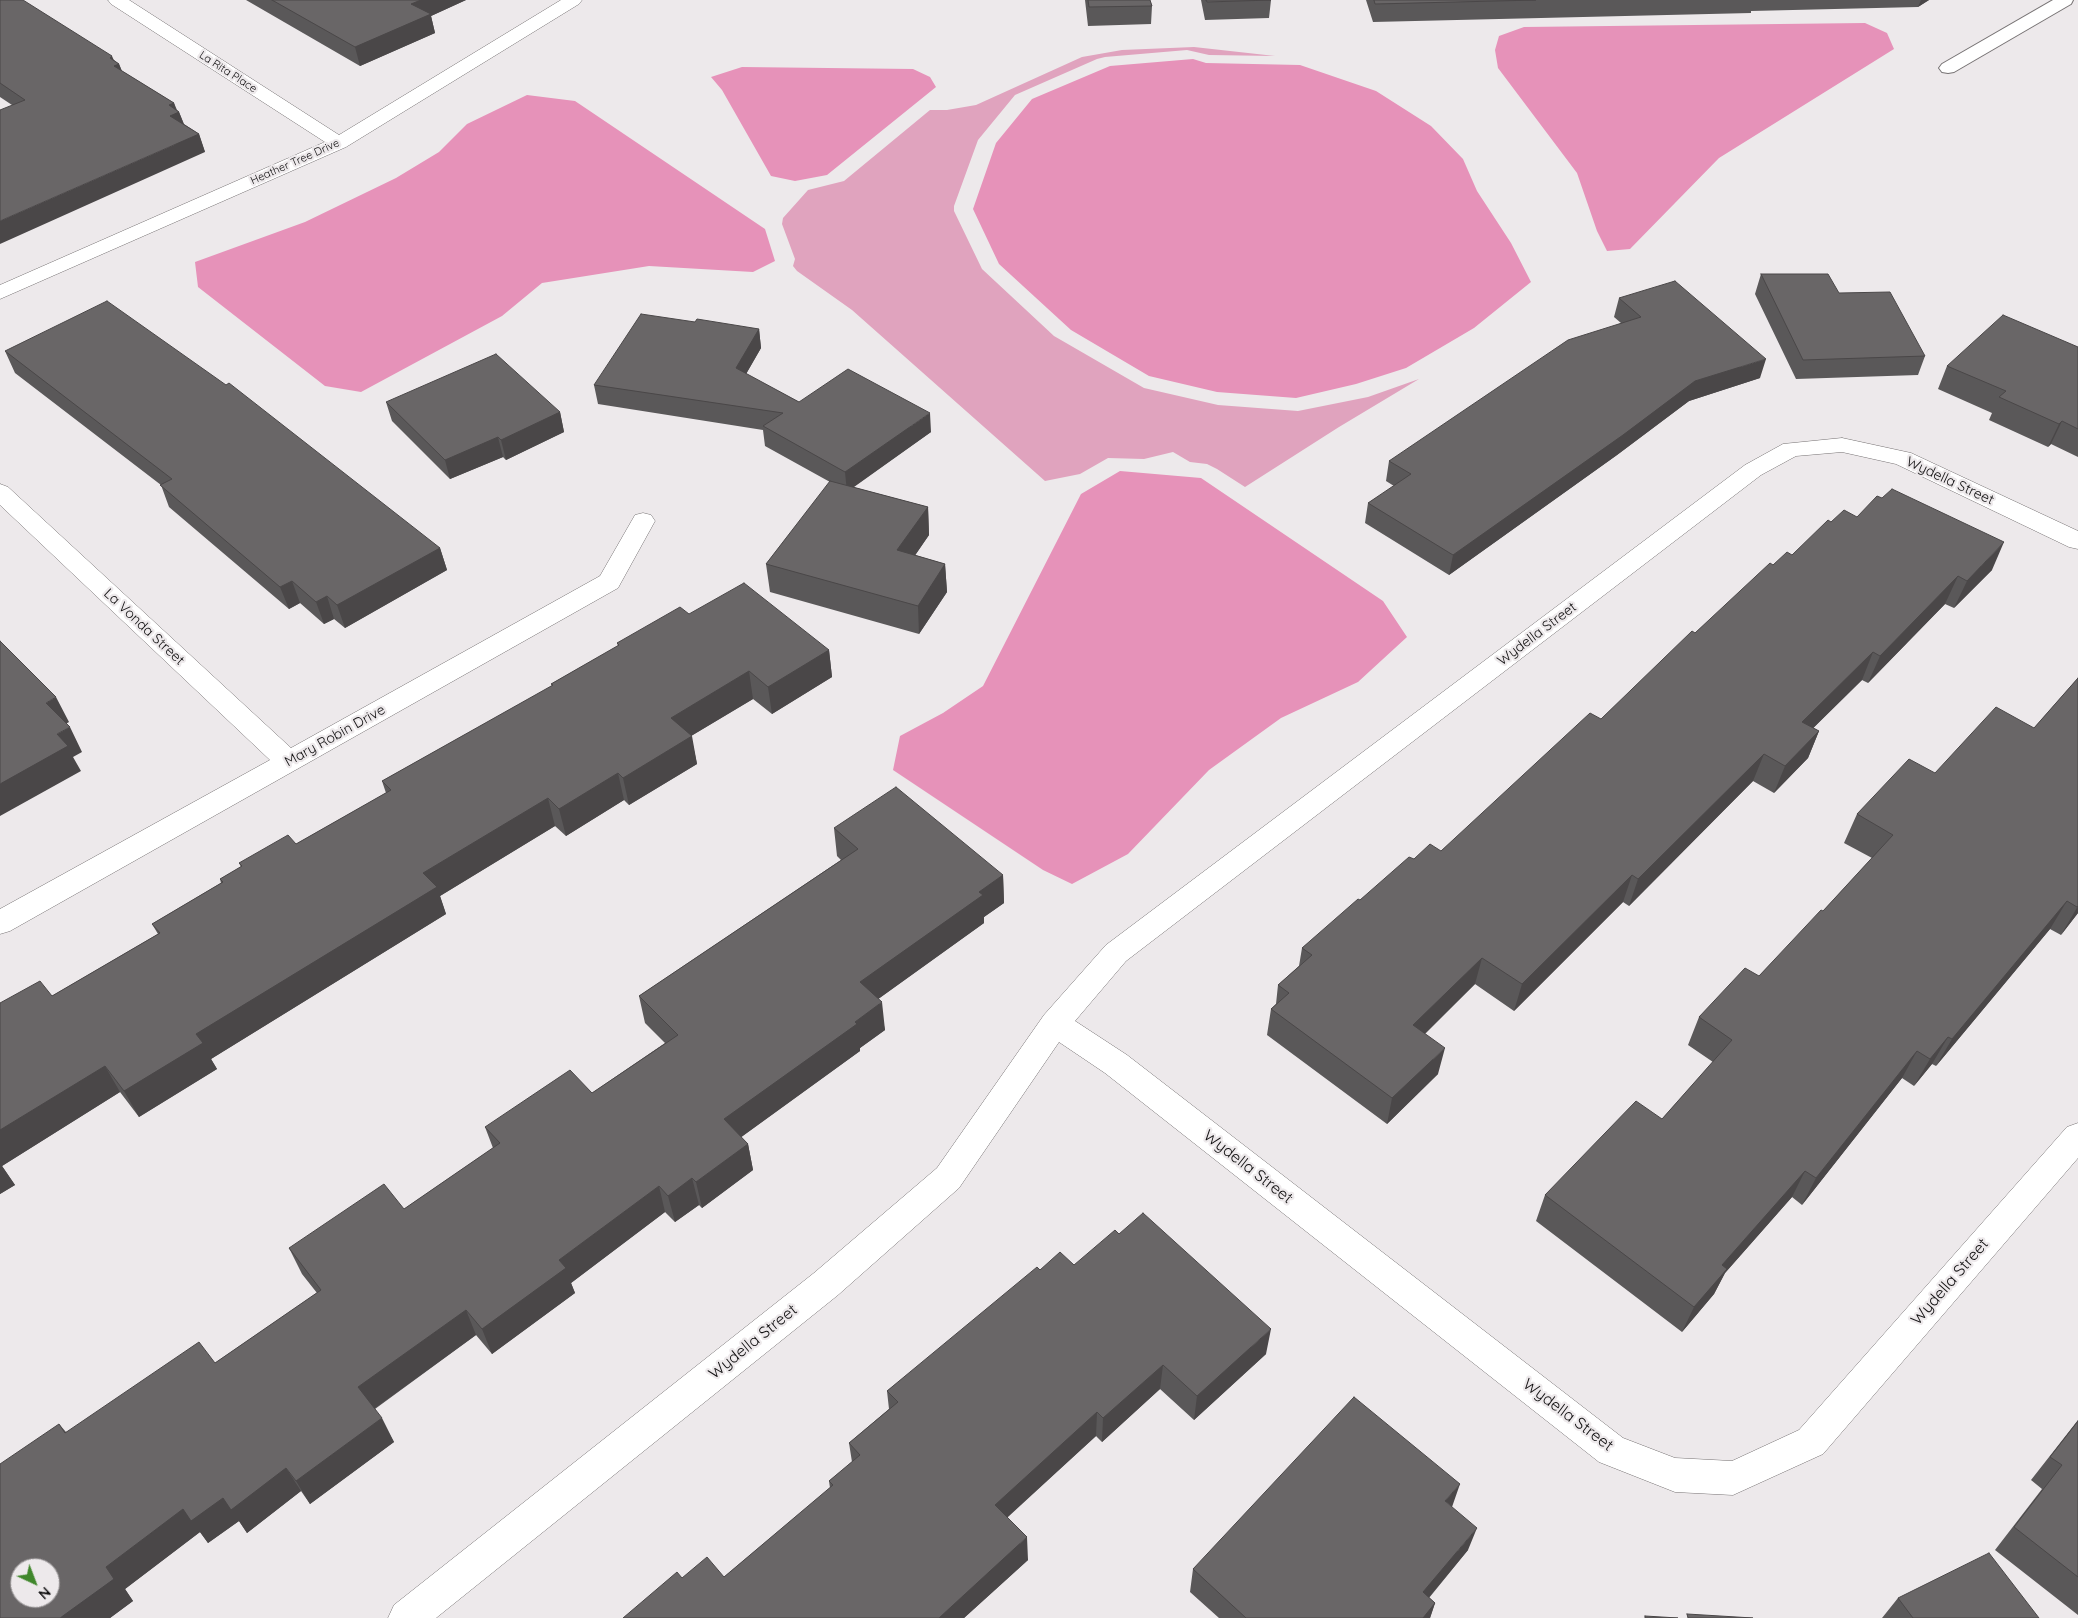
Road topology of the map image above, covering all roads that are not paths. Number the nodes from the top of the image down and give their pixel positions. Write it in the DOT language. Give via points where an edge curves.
graph roads {
  1 [pos="117,0"];
  2 [pos="573,0"];
  3 [pos="2065,0"];
  4 [pos="1948,68"];
  5 [pos="339,143"];
  6 [pos="0,293"];
  7 [pos="0,492"];
  8 [pos="643,521"];
  9 [pos="2078,541"];
  10 [pos="289,762"];
  11 [pos="0,923"];
  12 [pos="1055,1024"];
  13 [pos="2078,1136"];
  14 [pos="407,1618"];
  1 -- 5 [label="street, La Rita Place"];
  2 -- 5 [label="street, Heather Tree Drive"];
  3 -- 4 [label="lane"];
  5 -- 6 [label="street, Heather Tree Drive"];
  7 -- 10 [label="street, La Vonda Street"];
  8 -- 10 [label="street, Mary Robin Drive" via="609,582"];
  9 -- 12 [label="street, Wydella Street" via="1903,458 1842,445 1791,449 1753,470 1116,953"];
  10 -- 11 [label="street, Mary Robin Drive"];
  12 -- 13 [label="street, Wydella Street" via="1116,1064 1611,1450 1675,1476 1733,1478 1811,1442"];
  12 -- 14 [label="street, Wydella Street" via="948,1178 826,1284"];
}
